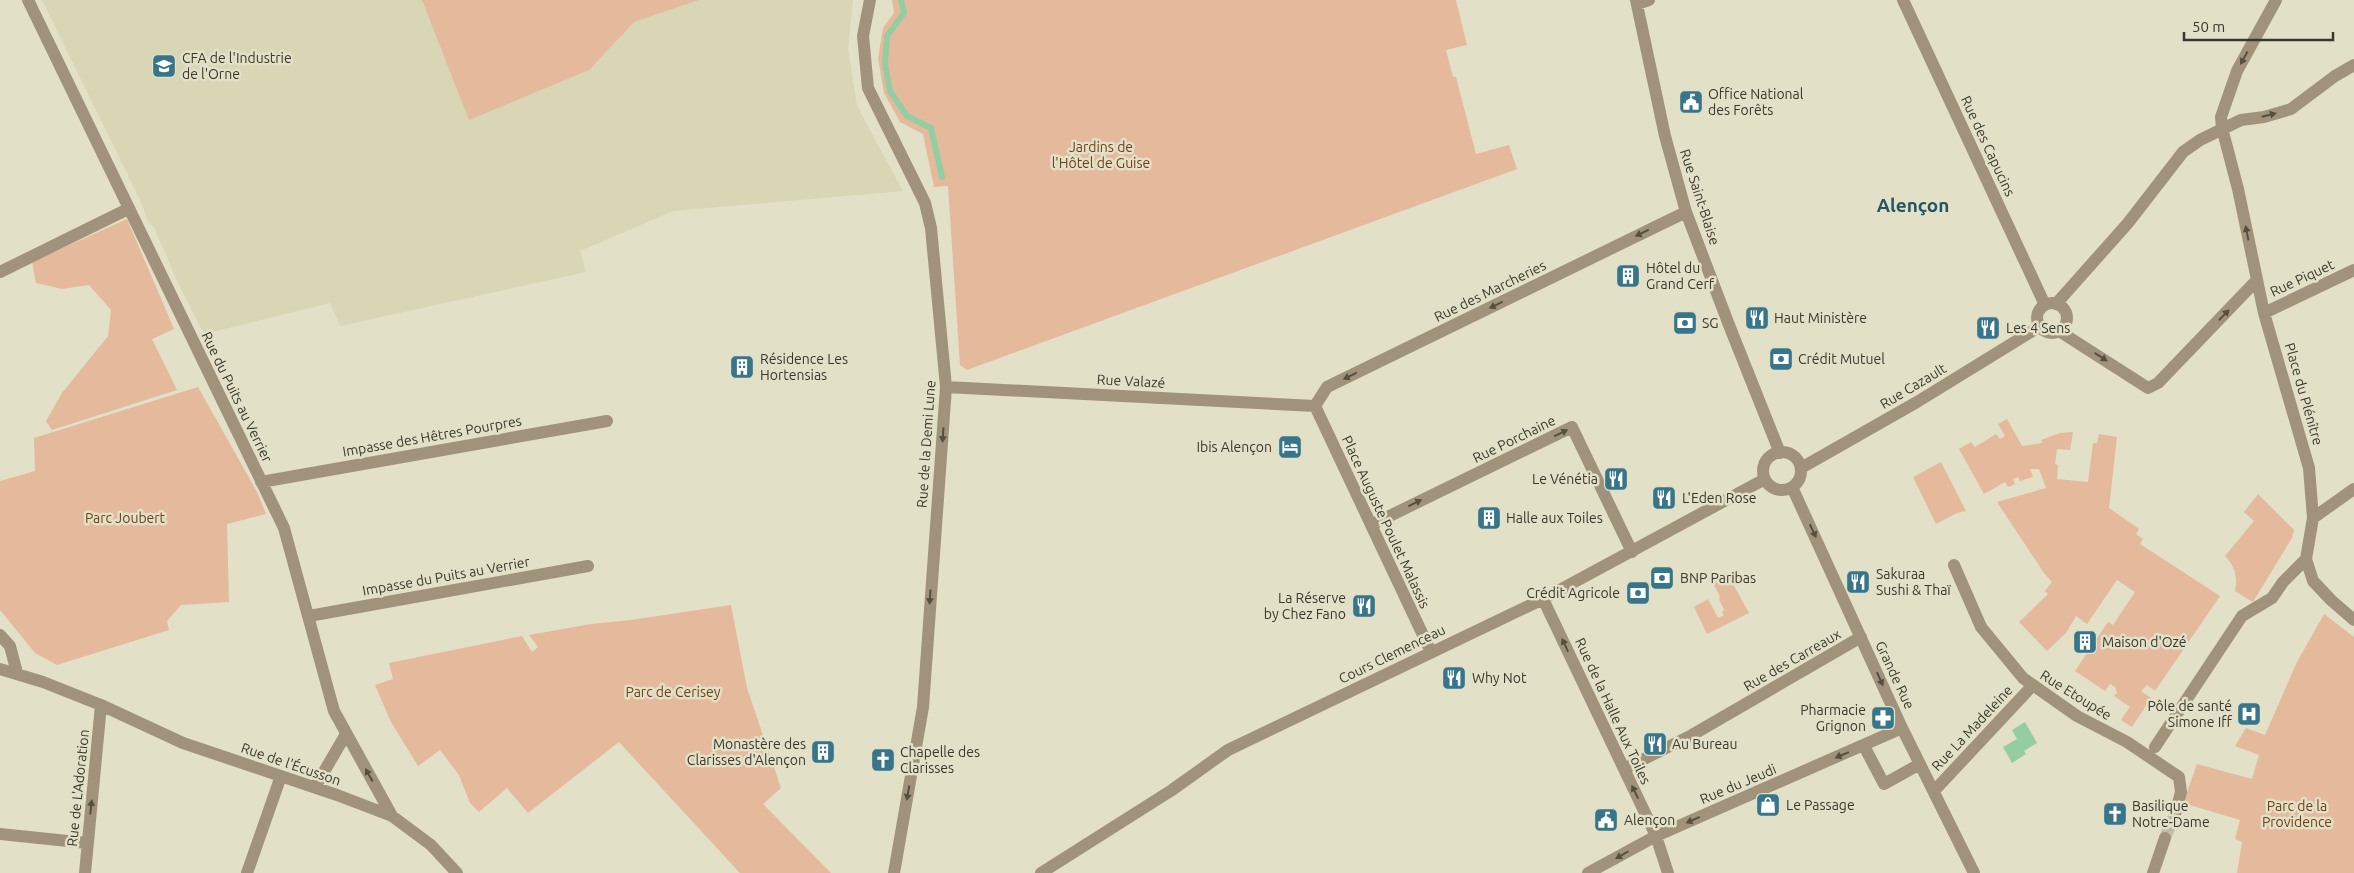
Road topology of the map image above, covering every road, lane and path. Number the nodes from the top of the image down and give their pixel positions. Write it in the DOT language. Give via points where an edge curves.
graph roads {
  1 [pos="28,0"];
  2 [pos="870,0"];
  3 [pos="1903,0"];
  4 [pos="2276,0"];
  5 [pos="1641,1"];
  6 [pos="2354,65"];
  7 [pos="2222,128"];
  8 [pos="128,209"];
  9 [pos="1686,212"];
  10 [pos="2354,270"];
  11 [pos="0,272"];
  12 [pos="2256,281"];
  13 [pos="2050,304"];
  14 [pos="2264,313"];
  15 [pos="2039,327"];
  16 [pos="2060,331"];
  17 [pos="946,387"];
  18 [pos="1314,406"];
  19 [pos="607,420"];
  20 [pos="1780,452"];
  21 [pos="1801,468"];
  22 [pos="1765,479"];
  23 [pos="261,482"];
  24 [pos="1792,487"];
  25 [pos="2354,489"];
  26 [pos="2313,518"];
  27 [pos="1371,525"];
  28 [pos="1632,552"];
  29 [pos="2306,559"];
  30 [pos="588,566"];
  31 [pos="1954,566"];
  32 [pos="1543,599"];
  33 [pos="309,616"];
  34 [pos="2354,620"];
  35 [pos="0,635"];
  36 [pos="1861,637"];
  37 [pos="1431,652"];
  38 [pos="0,669"];
  39 [pos="17,673"];
  40 [pos="2032,686"];
  41 [pos="101,705"];
  42 [pos="1902,728"];
  43 [pos="346,734"];
  44 [pos="1864,746"];
  45 [pos="2152,752"];
  46 [pos="1920,764"];
  47 [pos="1624,769"];
  48 [pos="281,776"];
  49 [pos="315,787"];
  50 [pos="1934,791"];
  51 [pos="2175,814"];
  52 [pos="392,816"];
  53 [pos="0,834"];
  54 [pos="1656,836"];
  55 [pos="2166,838"];
  56 [pos="87,843"];
  57 [pos="85,873"];
  58 [pos="246,873"];
  59 [pos="457,873"];
  60 [pos="894,873"];
  61 [pos="1041,873"];
  62 [pos="1588,873"];
  63 [pos="1668,873"];
  64 [pos="1974,873"];
  65 [pos="2153,873"];
  1 -- 8 [label="street, Rue du Puits au Verrier"];
  2 -- 17 [label="street, Rue de la Demi Lune" via="863,36 868,88 925,203 931,228"];
  3 -- 13 [label="street, Rue des Capucins"];
  4 -- 7 [label="street, one-way" via="2237,71 2221,117"];
  5 -- 9 [label="street, Rue Saint-Blaise" via="1665,136"];
  7 -- 6 [label="street, one-way" via="2241,120 2291,109"];
  12 -- 7 [label="street, Place du Plénître, one-way"];
  7 -- 13 [label="street" via="2183,152 2128,222"];
  8 -- 11 [label="street"];
  8 -- 23 [label="street, Rue du Puits au Verrier"];
  9 -- 18 [label="street, Rue des Marcheries, one-way" via="1327,387"];
  9 -- 20 [label="street, Rue Saint-Blaise"];
  10 -- 14 [label="street, Rue Piquet"];
  12 -- 14 [label="street, Place du Plénître"];
  16 -- 12 [label="street, one-way" via="2148,388 2158,383"];
  13 -- 15 [label="street" via="2040,308 2036,317"];
  13 -- 16 [label="street" via="2061,306 2066,314 2066,324"];
  14 -- 26 [label="street, Place du Plénître" via="2309,468"];
  15 -- 16 [label="street" via="2051,333"];
  15 -- 21 [label="street, Rue Cazault" via="1918,402"];
  17 -- 18 [label="street, Rue Valazé"];
  17 -- 60 [label="street, Rue de la Demi Lune, one-way" via="923,707"];
  18 -- 27 [label="street, Place Auguste Poulet Malassis"];
  19 -- 23 [label="street, Impasse des Hêtres Pourpres"];
  20 -- 21 [label="street" via="1796,458"];
  20 -- 22 [label="street" via="1766,462"];
  21 -- 24 [label="street" via="1800,479"];
  22 -- 24 [label="street" via="1780,490"];
  22 -- 28 [label="street, Cours Clemenceau"];
  23 -- 33 [label="street, Rue du Puits au Verrier" via="284,528"];
  24 -- 36 [label="street, Grande Rue, one-way"];
  25 -- 26 [label="street"];
  26 -- 29 [label="street, Place du Plénître"];
  27 -- 28 [label="street, Rue Porchaine, one-way" via="1572,427"];
  27 -- 37 [label="street, Place Auguste Poulet Malassis"];
  28 -- 32 [label="street, Cours Clemenceau"];
  29 -- 34 [label="street" via="2313,581"];
  29 -- 45 [label="street" via="2272,598 2242,616"];
  30 -- 33 [label="street, Impasse du Puits au Verrier"];
  31 -- 40 [label="street, Rue Etoupée" via="1981,628"];
  32 -- 37 [label="street, Cours Clemenceau"];
  47 -- 32 [label="street, Rue de la Halle Aux Toiles, one-way"];
  33 -- 43 [label="street, Rue du Puits au Verrier" via="334,711"];
  35 -- 39 [label="street" via="10,646"];
  36 -- 42 [label="street, Grande Rue, one-way"];
  36 -- 47 [label="street, Rue des Carreaux" via="1692,735"];
  37 -- 61 [label="street, Cours Clemenceau" via="1228,750 1172,790"];
  38 -- 39 [label="street, Rue de l'Écusson"];
  39 -- 41 [label="street, Rue de l'Écusson"];
  40 -- 45 [label="street, Rue Etoupée" via="2092,725"];
  40 -- 50 [label="street, Rue La Madeleine"];
  41 -- 48 [label="street, Rue de l'Écusson" via="183,743"];
  56 -- 41 [label="street, Rue de L'Adoration, one-way"];
  42 -- 44 [label="street, Rue du Jeudi"];
  42 -- 46 [label="street, Grande Rue"];
  43 -- 49 [label="street"];
  52 -- 43 [label="street, Rue du Puits au Verrier, one-way"];
  44 -- 46 [label="street" via="1884,784"];
  44 -- 54 [label="street, Rue du Jeudi, one-way"];
  45 -- 51 [label="street, Rue Etoupée" via="2180,778 2181,792"];
  46 -- 50 [label="street, Grande Rue"];
  54 -- 47 [label="street, Rue de la Halle Aux Toiles, one-way"];
  48 -- 49 [label="street, Rue de l'Écusson"];
  48 -- 58 [label="street"];
  49 -- 52 [label="street, Rue de l'Écusson"];
  50 -- 64 [label="street, Grande Rue"];
  52 -- 59 [label="street, Rue de l'Écusson" via="430,845"];
  53 -- 56 [label="street"];
  54 -- 62 [label="street, Rue du Jeudi, one-way"];
  54 -- 63 [label="street, Rue de la Halle Aux Toiles"];
  55 -- 65 [label="street"];
  56 -- 57 [label="street, Rue de L'Adoration"];
}
